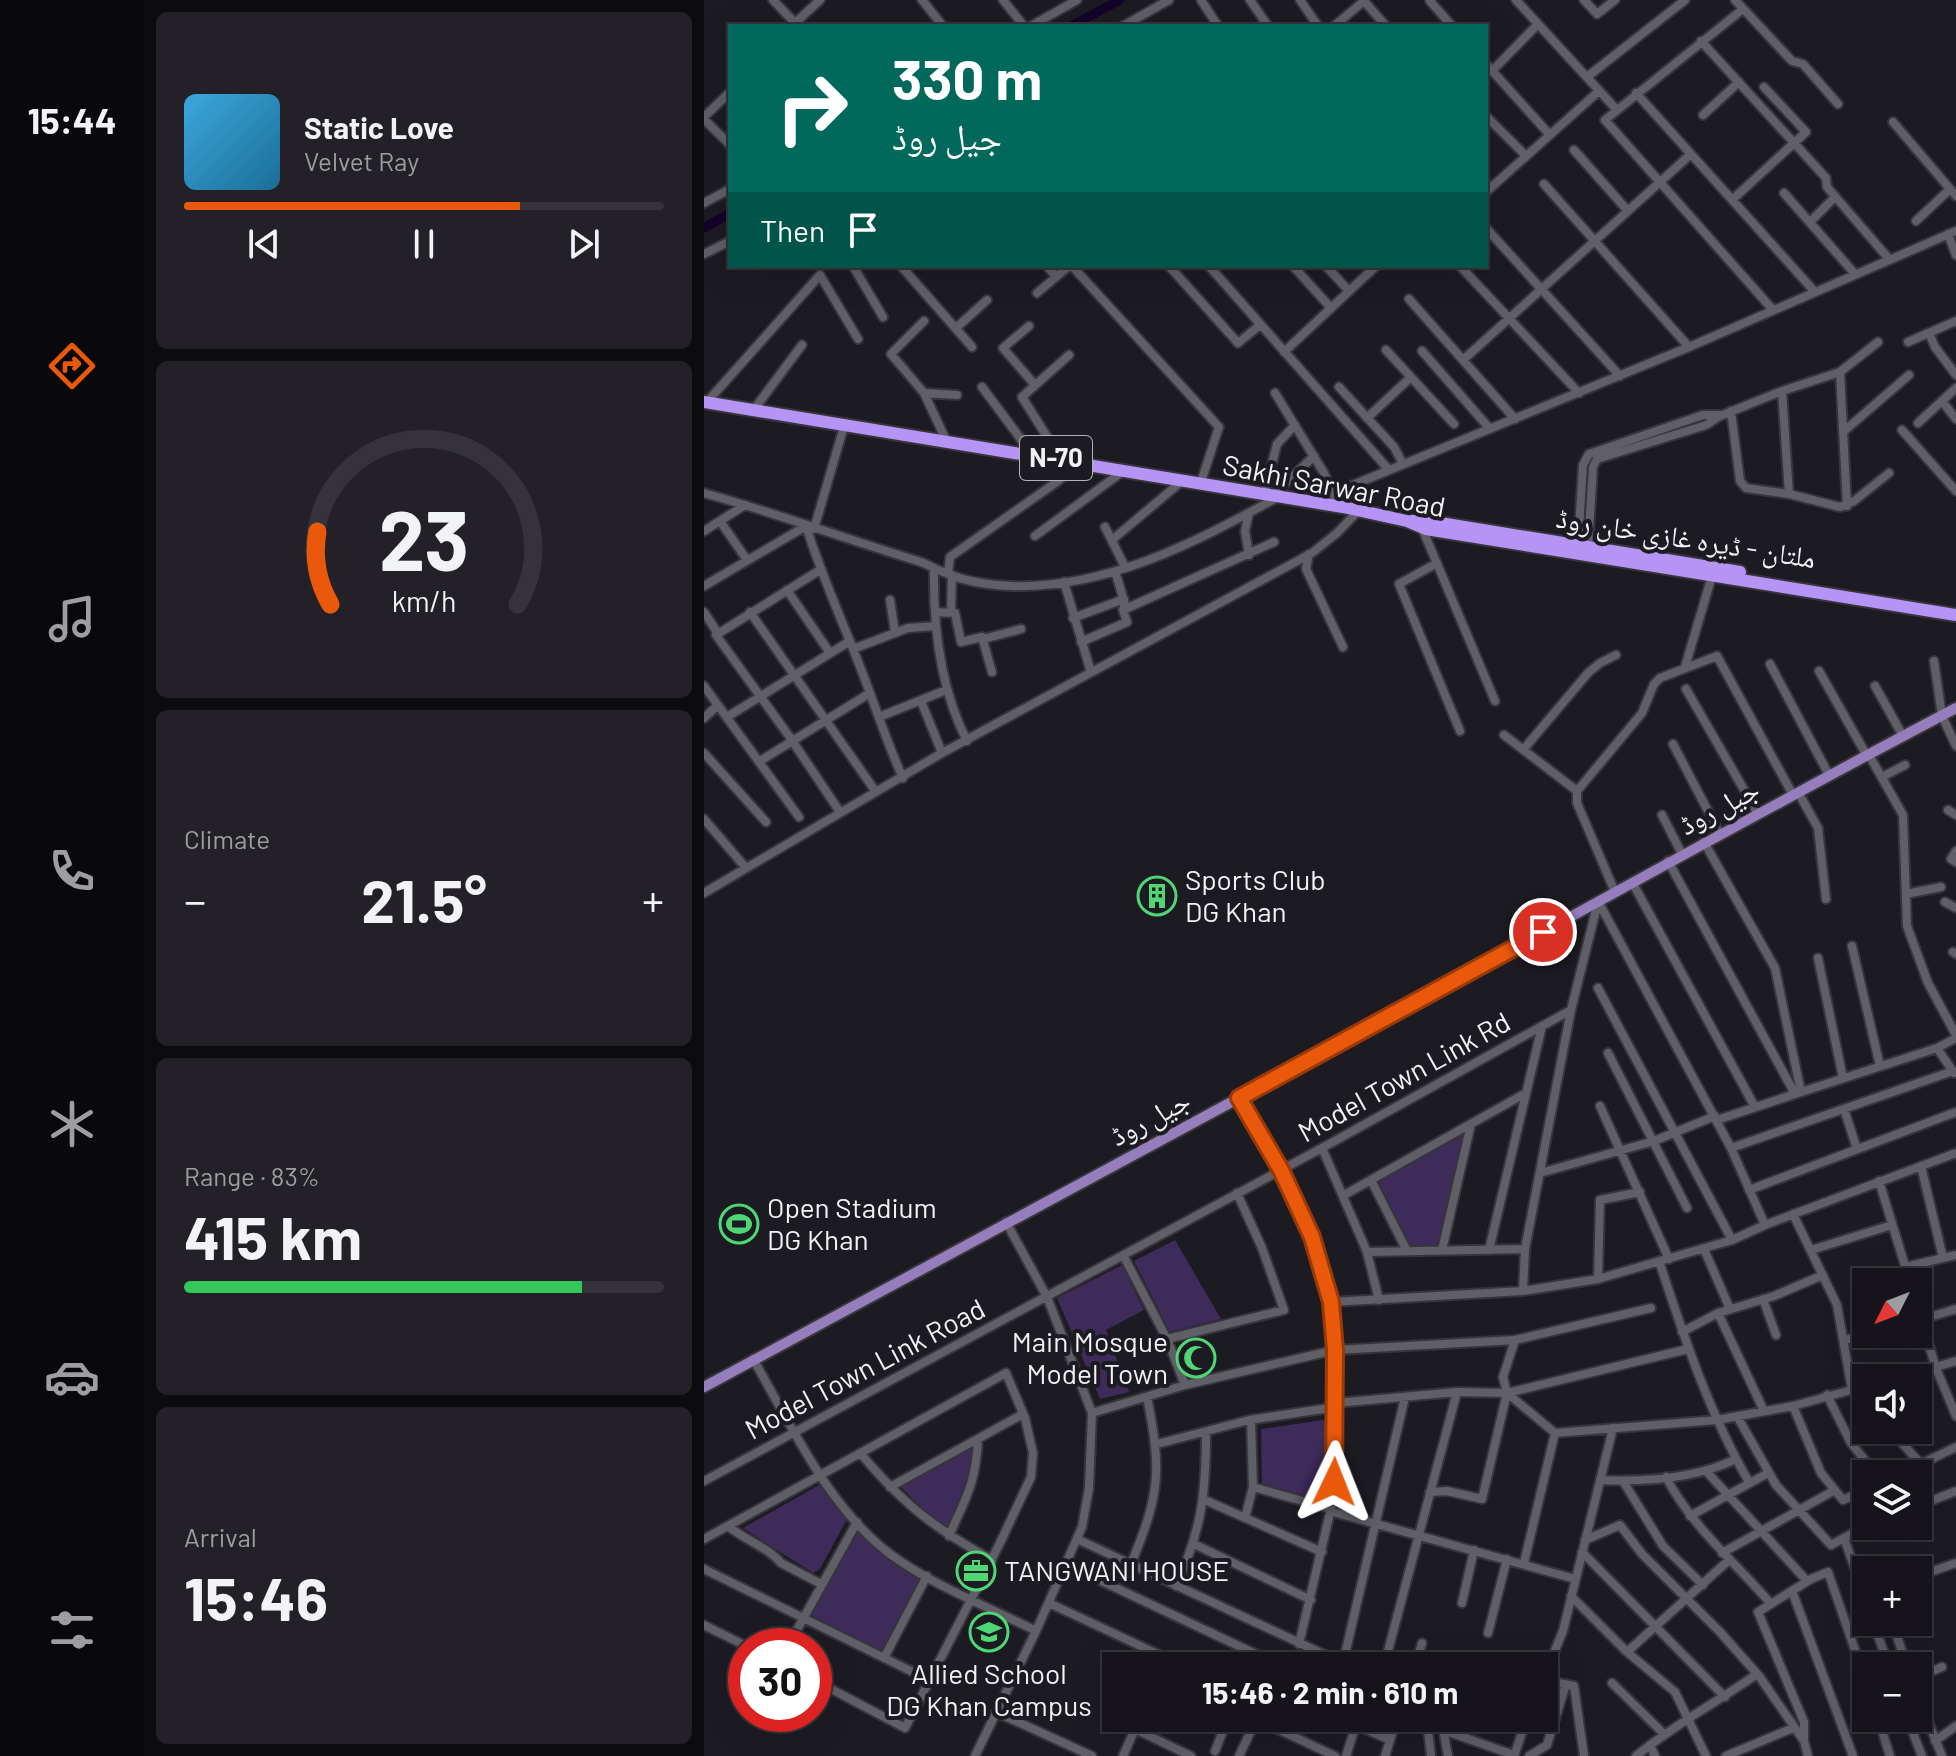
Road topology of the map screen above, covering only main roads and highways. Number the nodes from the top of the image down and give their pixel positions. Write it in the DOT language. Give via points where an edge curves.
graph roads {
  1 [pos="705,402"];
  2 [pos="1407,521"];
  3 [pos="1659,563"];
  4 [pos="1812,588"];
  5 [pos="1956,607"];
  6 [pos="1941,609"];
  7 [pos="1956,615"];
  8 [pos="1956,708"];
  9 [pos="704,1387"];
  1 -- 2 [label="highway, Sakhi Sarwar Road / N-70"];
  2 -- 3 [label="highway, ملتان - ڈیرہ غازی خان روڈ / N-70" via="1583,546"];
  2 -- 3 [label="highway, Sakhi Sarwar Road / N-70" via="1422,528"];
  3 -- 4 [label="highway, ملتان - ڈیرہ غازی خان روڈ / N-70"];
  3 -- 4 [label="highway, Sakhi Sarwar Road / N-70" via="1712,576"];
  4 -- 6 [label="highway, Sakhi Sarwar Road / N-70"];
  5 -- 6 [label="highway, N-70"];
  6 -- 7 [label="highway, Sakhi Sarwar Road / N-70"];
  8 -- 9 [label="main road, جیل روڈ"];
}
